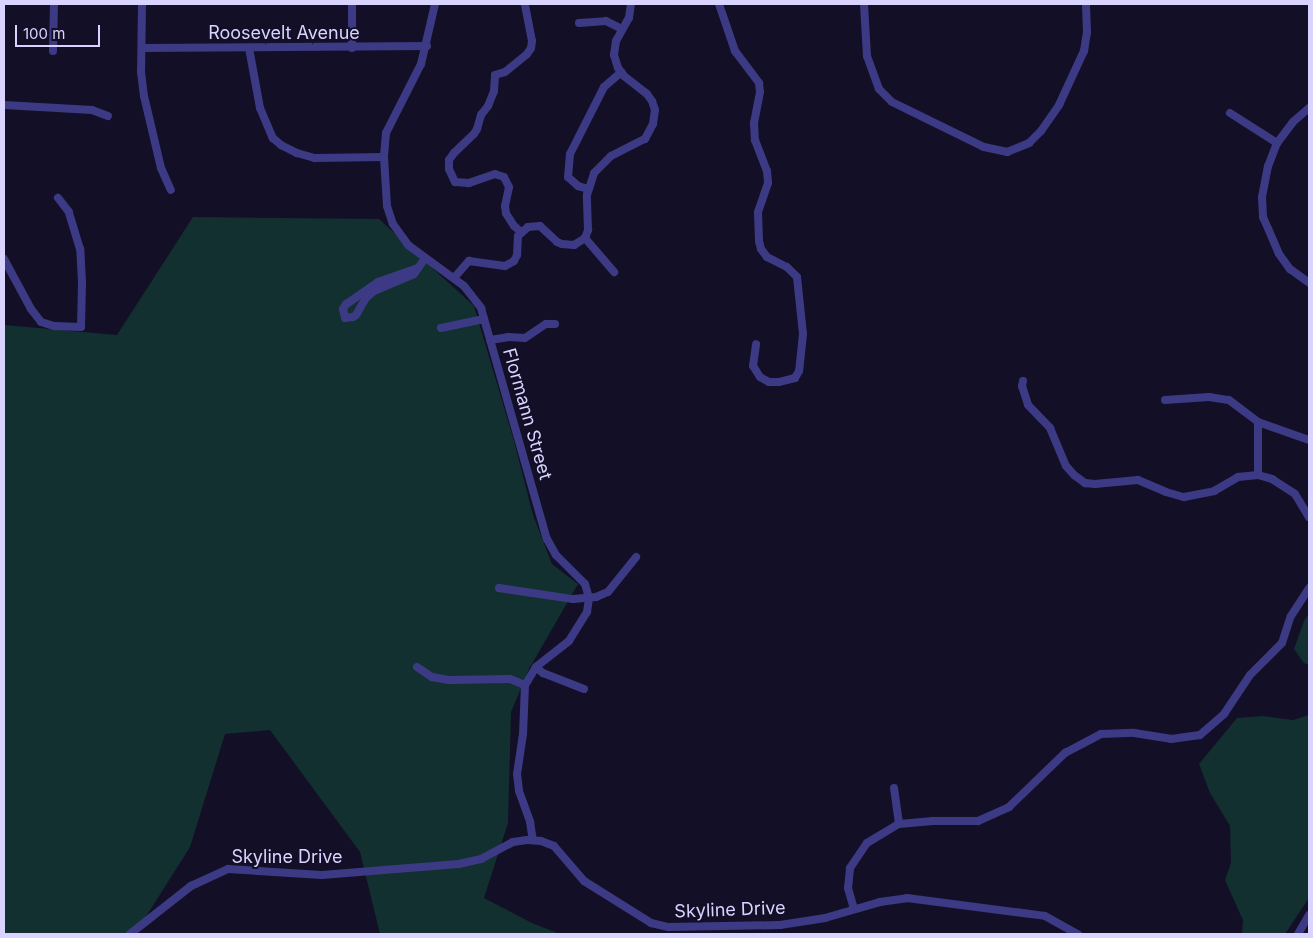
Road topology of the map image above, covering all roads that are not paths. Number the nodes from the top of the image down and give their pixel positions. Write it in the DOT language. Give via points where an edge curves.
graph roads {
  1 [pos="54,4"];
  2 [pos="142,4"];
  3 [pos="352,4"];
  4 [pos="435,4"];
  5 [pos="525,4"];
  6 [pos="630,4"];
  7 [pos="719,4"];
  8 [pos="864,4"];
  9 [pos="1086,4"];
  10 [pos="579,23"];
  11 [pos="622,29"];
  12 [pos="427,46"];
  13 [pos="142,48"];
  14 [pos="249,48"];
  15 [pos="352,48"];
  16 [pos="53,51"];
  17 [pos="621,72"];
  18 [pos="4,105"];
  19 [pos="1309,108"];
  20 [pos="1230,112"];
  21 [pos="108,116"];
  22 [pos="1277,143"];
  23 [pos="384,157"];
  24 [pos="588,189"];
  25 [pos="171,190"];
  26 [pos="58,198"];
  27 [pos="521,232"];
  28 [pos="585,238"];
  29 [pos="425,258"];
  30 [pos="4,259"];
  31 [pos="418,268"];
  32 [pos="614,272"];
  33 [pos="454,278"];
  34 [pos="1309,284"];
  35 [pos="484,318"];
  36 [pos="555,324"];
  37 [pos="441,328"];
  38 [pos="490,340"];
  39 [pos="756,344"];
  40 [pos="1023,381"];
  41 [pos="1165,400"];
  42 [pos="1258,422"];
  43 [pos="1309,440"];
  44 [pos="1258,474"];
  45 [pos="1309,517"];
  46 [pos="636,557"];
  47 [pos="499,588"];
  48 [pos="1309,588"];
  49 [pos="589,598"];
  50 [pos="417,667"];
  51 [pos="536,667"];
  52 [pos="525,685"];
  53 [pos="584,689"];
  54 [pos="894,788"];
  55 [pos="899,824"];
  56 [pos="532,840"];
  57 [pos="854,909"];
  58 [pos="1309,915"];
  59 [pos="130,934"];
  60 [pos="1078,934"];
  61 [pos="1298,934"];
  1 -- 16 [label="street"];
  2 -- 13 [label="street"];
  3 -- 15 [label="street"];
  4 -- 12 [label="street, Flormann Street"];
  5 -- 27 [label="street" via="531,48 505,72 495,74 494,91 477,129 454,153 449,169 455,182 468,182 495,174 504,177 508,186 506,213"];
  6 -- 11 [label="street" via="629,18"];
  7 -- 39 [label="street" via="735,51 758,83 760,92 754,130 768,183 758,212 759,241 767,257 787,267 797,277 803,334 799,371 795,378 769,382 760,377 753,366"];
  8 -- 9 [label="street" via="867,56 879,89 892,102 984,147 1007,152 1029,143 1059,105 1084,51"];
  10 -- 11 [label="street" via="606,21"];
  11 -- 17 [label="street" via="614,55"];
  12 -- 15 [label="street, Roosevelt Avenue"];
  12 -- 23 [label="street, Flormann Street" via="390,122"];
  13 -- 14 [label="street, Roosevelt Avenue"];
  13 -- 25 [label="street" via="143,85 151,131"];
  14 -- 15 [label="street, Roosevelt Avenue"];
  14 -- 23 [label="street" via="260,108 277,142 288,150 315,158"];
  17 -- 24 [label="street" via="604,87 570,154 568,177 578,186"];
  17 -- 24 [label="street" via="652,101 654,124 645,139 604,160"];
  18 -- 21 [label="street" via="92,110"];
  19 -- 22 [label="street"];
  20 -- 22 [label="street"];
  22 -- 34 [label="street" via="1264,179 1263,217 1290,269"];
  23 -- 29 [label="street, Flormann Street" via="385,198 389,214 408,245"];
  24 -- 28 [label="street" via="588,230"];
  26 -- 30 [label="street" via="69,212 76,230 82,264 81,327 41,322 31,310"];
  27 -- 28 [label="street" via="535,225 562,244 574,245"];
  27 -- 33 [label="street" via="514,261 505,266 469,261"];
  28 -- 32 [label="street"];
  29 -- 31 [label="street"];
  29 -- 33 [label="street, Flormann Street"];
  31 -- 31 [label="street" via="378,282 346,304 343,309 345,318 356,315 374,291 410,278"];
  33 -- 35 [label="street, Flormann Street" via="474,297"];
  35 -- 37 [label="street"];
  35 -- 38 [label="street, Flormann Street"];
  36 -- 38 [label="street" via="546,324 525,338"];
  38 -- 49 [label="street, Flormann Street" via="547,538 556,555 585,584"];
  40 -- 44 [label="street" via="1028,405 1050,428 1066,466 1085,483 1138,480 1184,497 1214,491 1238,477"];
  41 -- 42 [label="street" via="1209,396 1229,400"];
  42 -- 43 [label="street"];
  42 -- 44 [label="street"];
  44 -- 45 [label="street" via="1295,494"];
  46 -- 49 [label="street" via="608,592"];
  47 -- 49 [label="street" via="572,599"];
  48 -- 55 [label="street" via="1291,616 1282,642 1250,675 1224,714 1200,734 1171,739 1134,733 1101,734 1066,753 1009,807 978,821"];
  49 -- 51 [label="street" via="587,612 569,641"];
  50 -- 52 [label="street" via="432,677 510,679"];
  51 -- 52 [label="street"];
  51 -- 53 [label="street" via="543,673"];
  52 -- 56 [label="street" via="517,774"];
  54 -- 55 [label="street"];
  55 -- 57 [label="street" via="867,843 850,868 848,888"];
  56 -- 57 [label="street, Skyline Drive" via="554,846 584,882 651,922 669,927 780,925 834,916"];
  56 -- 59 [label="street, Skyline Drive" via="513,842 481,859 460,864 322,875 228,869 192,886"];
  57 -- 60 [label="street, Skyline Drive" via="894,899 940,902 1046,916"];
  58 -- 61 [label="street"];
}
